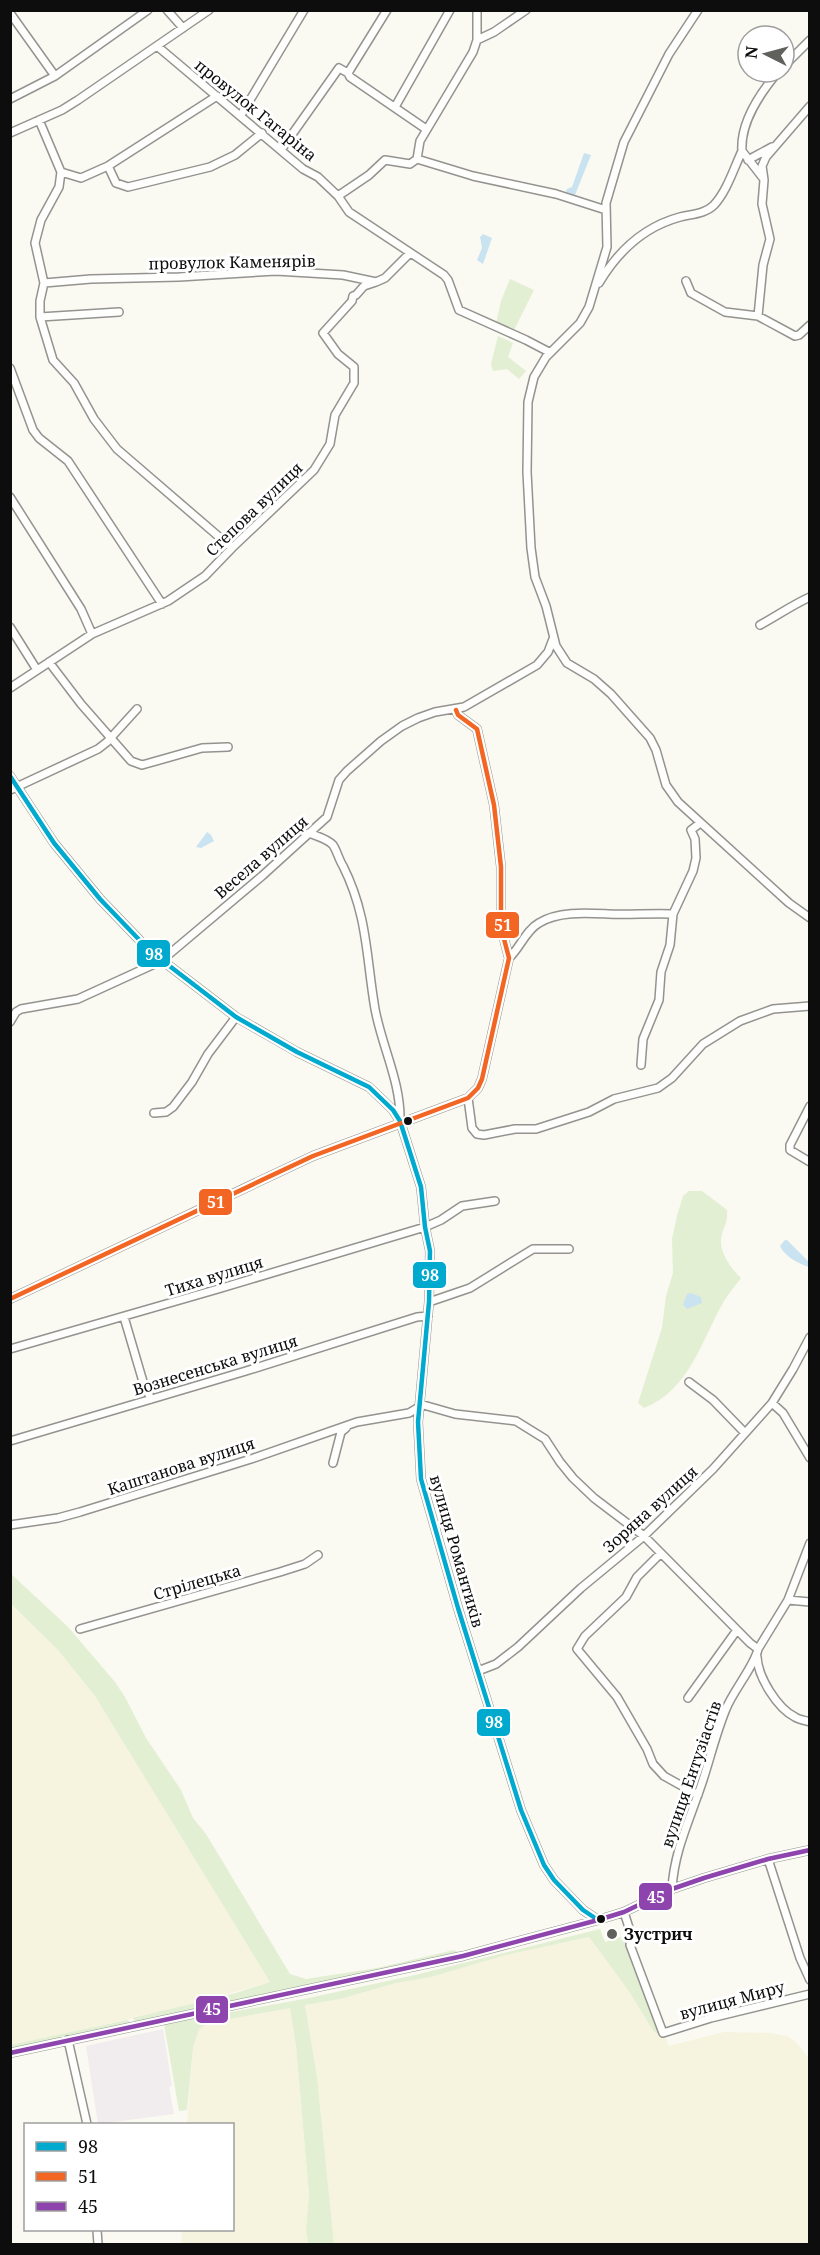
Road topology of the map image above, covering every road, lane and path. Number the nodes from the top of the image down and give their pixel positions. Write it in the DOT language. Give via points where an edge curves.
graph roads {
  1 [pos="148,10"];
  2 [pos="167,10"];
  3 [pos="209,10"];
  4 [pos="304,10"];
  5 [pos="387,10"];
  6 [pos="450,10"];
  7 [pos="477,10"];
  8 [pos="526,10"];
  9 [pos="698,10"];
  10 [pos="10,13"];
  11 [pos="183,28"];
  12 [pos="477,40"];
  13 [pos="810,40"];
  14 [pos="157,46"];
  15 [pos="796,54"];
  16 [pos="348,73"];
  17 [pos="55,76"];
  18 [pos="769,84"];
  19 [pos="217,96"];
  20 [pos="10,99"];
  21 [pos="810,106"];
  22 [pos="395,107"];
  23 [pos="241,115"];
  24 [pos="39,120"];
  25 [pos="426,129"];
  26 [pos="10,133"];
  27 [pos="262,133"];
  28 [pos="778,144"];
  29 [pos="281,150"];
  30 [pos="742,151"];
  31 [pos="417,159"];
  32 [pos="748,160"];
  33 [pos="108,166"];
  34 [pos="61,172"];
  35 [pos="764,180"];
  36 [pos="338,196"];
  37 [pos="606,210"];
  38 [pos="410,253"];
  39 [pos="686,280"];
  40 [pos="376,282"];
  41 [pos="44,283"];
  42 [pos="595,286"];
  43 [pos="119,312"];
  44 [pos="758,316"];
  45 [pos="40,317"];
  46 [pos="810,325"];
  47 [pos="549,352"];
  48 [pos="10,368"];
  49 [pos="10,497"];
  50 [pos="232,548"];
  51 [pos="810,597"];
  52 [pos="162,604"];
  53 [pos="760,625"];
  54 [pos="10,627"];
  55 [pos="92,634"];
  56 [pos="554,637"];
  57 [pos="548,652"];
  58 [pos="560,654"];
  59 [pos="50,662"];
  60 [pos="37,670"];
  61 [pos="10,688"];
  62 [pos="138,709"];
  63 [pos="456,710"];
  64 [pos="111,738"];
  65 [pos="228,747"];
  66 [pos="10,776"];
  67 [pos="14,789"];
  68 [pos="699,824"];
  69 [pos="309,833"];
  70 [pos="673,914"];
  71 [pos="810,918"];
  72 [pos="509,958"];
  73 [pos="161,961"];
  74 [pos="810,1006"];
  75 [pos="236,1017"];
  76 [pos="10,1022"];
  77 [pos="641,1065"];
  78 [pos="468,1098"];
  79 [pos="810,1106"];
  80 [pos="154,1113"];
  81 [pos="400,1121"];
  82 [pos="810,1162"];
  83 [pos="495,1202"];
  84 [pos="425,1227"];
  85 [pos="569,1249"];
  86 [pos="10,1299"];
  87 [pos="429,1302"];
  88 [pos="428,1316"];
  89 [pos="124,1317"];
  90 [pos="810,1338"];
  91 [pos="10,1349"];
  92 [pos="689,1382"];
  93 [pos="152,1400"];
  94 [pos="772,1403"];
  95 [pos="419,1406"];
  96 [pos="348,1426"];
  97 [pos="746,1433"];
  98 [pos="10,1442"];
  99 [pos="810,1458"];
  100 [pos="333,1463"];
  101 [pos="10,1525"];
  102 [pos="644,1536"];
  103 [pos="810,1543"];
  104 [pos="660,1554"];
  105 [pos="318,1555"];
  106 [pos="788,1600"];
  107 [pos="810,1602"];
  108 [pos="80,1629"];
  109 [pos="737,1630"];
  110 [pos="758,1653"];
  111 [pos="478,1671"];
  112 [pos="688,1698"];
  113 [pos="810,1722"];
  114 [pos="698,1795"];
  115 [pos="810,1850"];
  116 [pos="768,1859"];
  117 [pos="672,1889"];
  118 [pos="624,1912"];
  119 [pos="598,1920"];
  120 [pos="810,1980"];
  121 [pos="810,1994"];
  122 [pos="69,2040"];
  123 [pos="10,2053"];
  124 [pos="87,2123"];
  1 -- 17 [label="street"];
  2 -- 11 [label="street"];
  3 -- 11 [label="street"];
  4 -- 23 [label="street"];
  5 -- 16 [label="street"];
  6 -- 22 [label="street"];
  7 -- 12 [label="street"];
  8 -- 12 [label="street"];
  9 -- 37 [label="street" via="669,54 629,130"];
  10 -- 17 [label="street"];
  11 -- 14 [label="street"];
  12 -- 25 [label="street" via="456,83"];
  13 -- 15 [label="street"];
  14 -- 19 [label="street, провулок Гагаріна"];
  14 -- 24 [label="street" via="78,100"];
  16 -- 22 [label="street"];
  16 -- 29 [label="street" via="339,68"];
  17 -- 20 [label="street"];
  18 -- 30 [label="street" via="747,122"];
  19 -- 23 [label="street, провулок Гагаріна"];
  19 -- 33 [label="street"];
  21 -- 28 [label="street"];
  22 -- 25 [label="street"];
  23 -- 27 [label="street, провулок Гагаріна"];
  24 -- 26 [label="street"];
  24 -- 34 [label="street"];
  25 -- 31 [label="street"];
  27 -- 29 [label="street, провулок Гагаріна"];
  27 -- 33 [label="street" via="235,155 210,167 128,187 116,183"];
  28 -- 32 [label="street"];
  28 -- 35 [label="street" via="762,166"];
  29 -- 36 [label="street, провулок Гагаріна"];
  30 -- 32 [label="street"];
  30 -- 42 [label="street" via="713,206 638,236 620,252"];
  31 -- 36 [label="street" via="410,164 385,160"];
  31 -- 37 [label="street"];
  32 -- 35 [label="street"];
  33 -- 34 [label="street" via="81,178"];
  34 -- 41 [label="street" via="59,187 36,237"];
  35 -- 44 [label="street" via="762,204 770,239"];
  36 -- 38 [label="street, провулок Гагаріна" via="349,212"];
  37 -- 42 [label="street" via="608,239"];
  38 -- 40 [label="street"];
  38 -- 47 [label="street, провулок Гагаріна" via="444,275 459,310"];
  39 -- 44 [label="street" via="691,293 715,308"];
  40 -- 41 [label="street, провулок Каменярів" via="343,275 276,271"];
  40 -- 50 [label="street, Степова вулиця" via="353,296 323,333 355,372 354,383 335,414 330,444 314,470"];
  41 -- 45 [label="street"];
  42 -- 47 [label="street" via="580,324"];
  43 -- 45 [label="street"];
  44 -- 46 [label="street" via="795,336"];
  45 -- 50 [label="street" via="53,360 74,383 117,449"];
  47 -- 56 [label="street" via="530,390 527,472 533,567"];
  48 -- 52 [label="street" via="33,430 68,461"];
  49 -- 55 [label="street" via="81,609"];
  50 -- 52 [label="street, Степова вулиця" via="205,576"];
  51 -- 53 [label="street"];
  52 -- 55 [label="street, Степова вулиця"];
  54 -- 60 [label="street"];
  55 -- 59 [label="street, Степова вулиця"];
  56 -- 57 [label="street, Весела вулиця"];
  56 -- 58 [label="street"];
  57 -- 58 [label="street"];
  57 -- 63 [label="street, Весела вулиця" via="537,664"];
  58 -- 68 [label="street" via="611,694 650,738 671,794"];
  59 -- 60 [label="street, Степова вулиця"];
  59 -- 64 [label="street"];
  60 -- 61 [label="street, Степова вулиця"];
  62 -- 64 [label="street"];
  63 -- 69 [label="street, Весела вулиця" via="418,718 381,741 347,771 336,788 327,817"];
  63 -- 72 [label="street" via="477,729 494,805 502,919"];
  64 -- 65 [label="street" via="131,761 142,765 202,748"];
  64 -- 67 [label="street" via="85,757"];
  66 -- 67 [label="street"];
  67 -- 73 [label="street" via="87,883"];
  68 -- 70 [label="street" via="690,830 696,849 693,870"];
  68 -- 71 [label="street"];
  69 -- 73 [label="street, Весела вулиця"];
  69 -- 81 [label="street" via="332,844 358,905 375,1010 401,1106"];
  70 -- 72 [label="street" via="562,916 540,922"];
  70 -- 77 [label="street" via="659,999 643,1039"];
  72 -- 78 [label="street" via="482,1079"];
  73 -- 75 [label="street"];
  73 -- 76 [label="street, Весела вулиця" via="78,999 21,1009"];
  74 -- 78 [label="street" via="773,1009 740,1021 703,1044 658,1088 614,1099 589,1112 536,1129 477,1134 472,1128"];
  75 -- 80 [label="street" via="173,1107"];
  75 -- 81 [label="street" via="369,1087"];
  78 -- 81 [label="street"];
  79 -- 82 [label="street" via="790,1145 790,1150"];
  81 -- 84 [label="street, вулиця Романтиків" via="421,1187"];
  81 -- 86 [label="street" via="313,1156"];
  83 -- 84 [label="street, Тиха вулиця" via="462,1206"];
  84 -- 87 [label="street, вулиця Романтиків" via="430,1251"];
  84 -- 89 [label="street, Тиха вулиця"];
  85 -- 87 [label="street" via="533,1249 470,1288"];
  87 -- 88 [label="street, вулиця Романтиків"];
  88 -- 93 [label="street, Вознесенська вулиця"];
  88 -- 95 [label="street, вулиця Романтиків"];
  89 -- 91 [label="street, Тиха вулиця"];
  89 -- 93 [label="street"];
  90 -- 94 [label="street, Зоряна вулиця"];
  92 -- 97 [label="street"];
  93 -- 98 [label="street, Вознесенська вулиця"];
  94 -- 97 [label="street, Зоряна вулиця"];
  94 -- 99 [label="street" via="783,1413"];
  95 -- 96 [label="street, Каштанова вулиця" via="409,1413"];
  95 -- 102 [label="street" via="516,1422 538,1434 573,1478"];
  95 -- 111 [label="street, вулиця Романтиків" via="421,1479"];
  96 -- 100 [label="street" via="341,1432"];
  96 -- 101 [label="street, Каштанова вулиця" via="101,1506"];
  97 -- 102 [label="street, Зоряна вулиця"];
  102 -- 104 [label="street"];
  102 -- 111 [label="street, Зоряна вулиця" via="518,1647 496,1664"];
  103 -- 106 [label="street, вулиця Ентузіастів"];
  104 -- 109 [label="street"];
  104 -- 114 [label="street" via="577,1649 617,1697 653,1764 664,1776"];
  105 -- 108 [label="street, Стрілецька" via="280,1572"];
  106 -- 107 [label="street"];
  106 -- 110 [label="street, вулиця Ентузіастів"];
  109 -- 110 [label="street"];
  109 -- 112 [label="street"];
  110 -- 113 [label="street" via="758,1668 769,1691 795,1718"];
  110 -- 114 [label="street, вулиця Ентузіастів" via="726,1709"];
  111 -- 119 [label="street, вулиця Романтиків" via="521,1810 544,1865 577,1904"];
  114 -- 117 [label="street, вулиця Ентузіастів" via="677,1853"];
  115 -- 116 [label="street"];
  116 -- 117 [label="street"];
  116 -- 120 [label="street, вулиця Миру"];
  117 -- 118 [label="street"];
  118 -- 119 [label="street"];
  118 -- 121 [label="street, вулиця Миру" via="630,1945 663,2032"];
  119 -- 122 [label="street" via="462,1956"];
  122 -- 123 [label="street"];
  122 -- 124 [label="street"];
}
